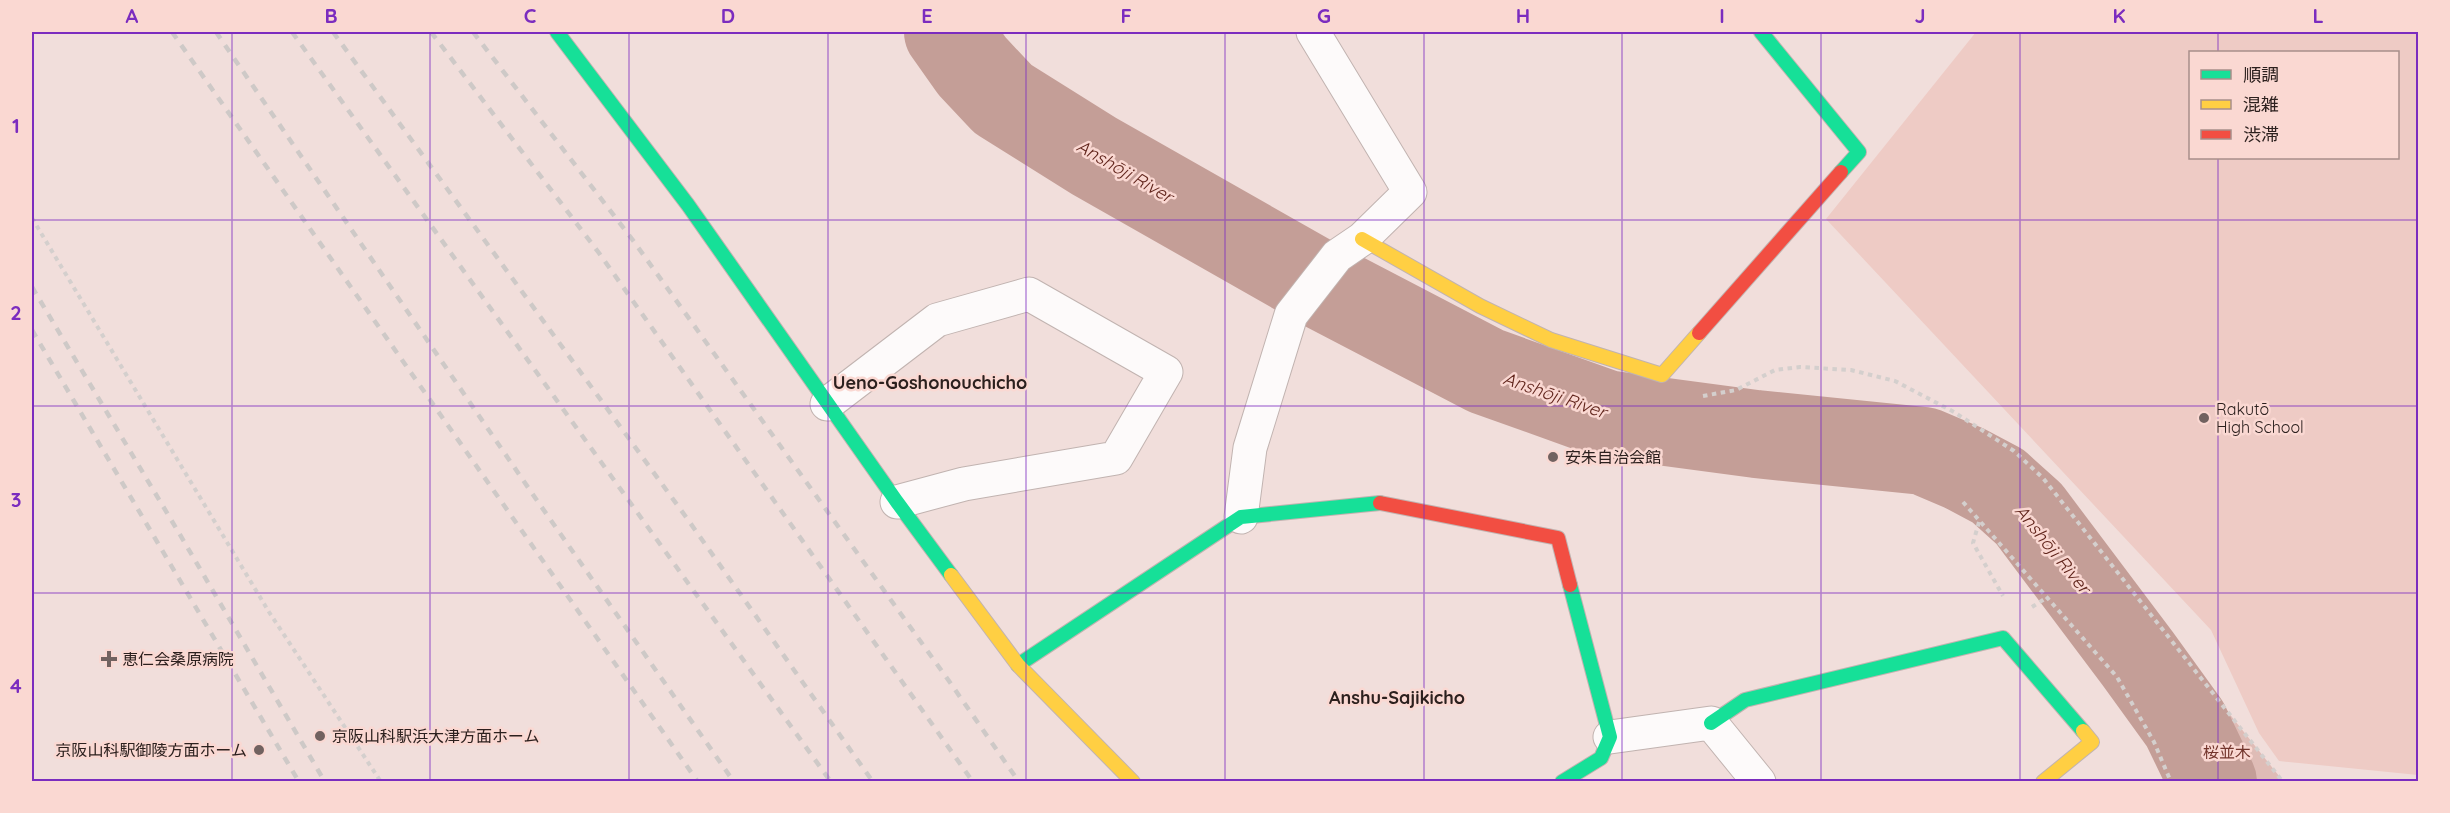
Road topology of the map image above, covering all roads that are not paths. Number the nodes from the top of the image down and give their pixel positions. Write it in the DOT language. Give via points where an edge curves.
graph roads {
  1 [pos="557,32"];
  2 [pos="1313,32"];
  3 [pos="1761,32"];
  4 [pos="1349,247"];
  5 [pos="827,404"];
  6 [pos="897,502"];
  7 [pos="1241,517"];
  8 [pos="1018,665"];
  9 [pos="1711,723"];
  10 [pos="1610,737"];
  11 [pos="1134,782"];
  12 [pos="1562,782"];
  13 [pos="1759,782"];
  14 [pos="2043,782"];
  1 -- 5 [label="street" via="688,206"];
  2 -- 4 [label="street" via="1410,192"];
  3 -- 4 [label="street" via="1859,152 1662,375 1551,340"];
  4 -- 7 [label="street" via="1291,315 1250,448"];
  5 -- 6 [label="street"];
  5 -- 6 [label="street" via="937,320 1029,294 1166,372 1116,458 964,484"];
  6 -- 8 [label="street"];
  7 -- 8 [label="street"];
  7 -- 10 [label="street" via="1380,503 1558,538"];
  8 -- 11 [label="street"];
  9 -- 10 [label="street"];
  9 -- 13 [label="street"];
  9 -- 14 [label="street" via="1745,700 2003,638 2092,742"];
  10 -- 12 [label="street" via="1601,758"];
}
